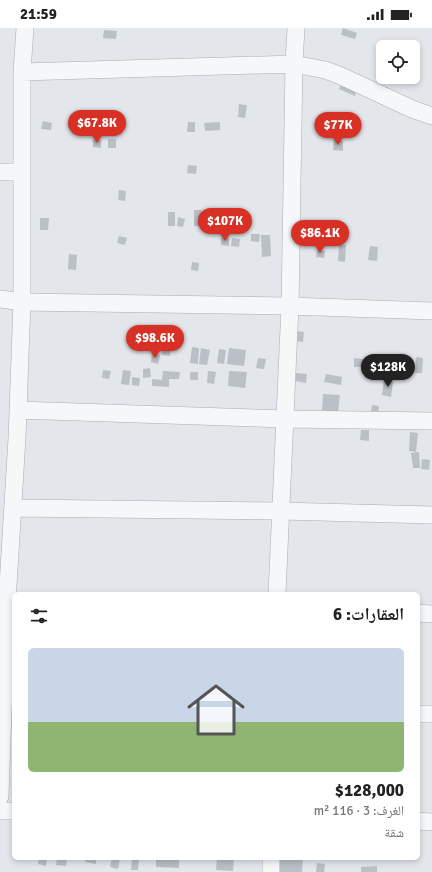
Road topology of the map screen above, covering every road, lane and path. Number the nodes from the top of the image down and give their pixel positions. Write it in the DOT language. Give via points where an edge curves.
graph roads {
  1 [pos="25,28"];
  2 [pos="296,28"];
  3 [pos="294,64"];
  4 [pos="22,72"];
  5 [pos="432,116"];
  6 [pos="0,172"];
  7 [pos="22,172"];
  8 [pos="0,299"];
  9 [pos="22,302"];
  10 [pos="290,306"];
  11 [pos="432,312"];
  12 [pos="18,410"];
  13 [pos="286,419"];
  14 [pos="432,421"];
  15 [pos="13,508"];
  16 [pos="281,511"];
  17 [pos="432,515"];
  18 [pos="277,592"];
  19 [pos="7,602"];
  20 [pos="420,613"];
  21 [pos="432,614"];
  22 [pos="6,695"];
  23 [pos="420,714"];
  24 [pos="432,714"];
  25 [pos="0,797"];
  26 [pos="0,811"];
  27 [pos="12,811"];
  28 [pos="420,821"];
  29 [pos="432,822"];
  30 [pos="271,860"];
  31 [pos="271,872"];
  1 -- 4 [label="street"];
  2 -- 3 [label="street"];
  3 -- 4 [label="street"];
  3 -- 5 [label="street" via="339,75 406,107"];
  3 -- 10 [label="street"];
  4 -- 7 [label="street"];
  6 -- 7 [label="street"];
  7 -- 9 [label="street"];
  8 -- 9 [label="street"];
  9 -- 10 [label="street"];
  9 -- 12 [label="street"];
  10 -- 11 [label="street"];
  10 -- 13 [label="street"];
  12 -- 13 [label="street"];
  12 -- 15 [label="street"];
  13 -- 14 [label="street"];
  13 -- 16 [label="street"];
  15 -- 16 [label="street"];
  15 -- 19 [label="street"];
  16 -- 17 [label="street"];
  16 -- 18 [label="street"];
  19 -- 22 [label="street"];
  20 -- 21 [label="street"];
  22 -- 25 [label="street"];
  23 -- 24 [label="street"];
  26 -- 27 [label="street"];
  28 -- 29 [label="street"];
  30 -- 31 [label="street"];
}
